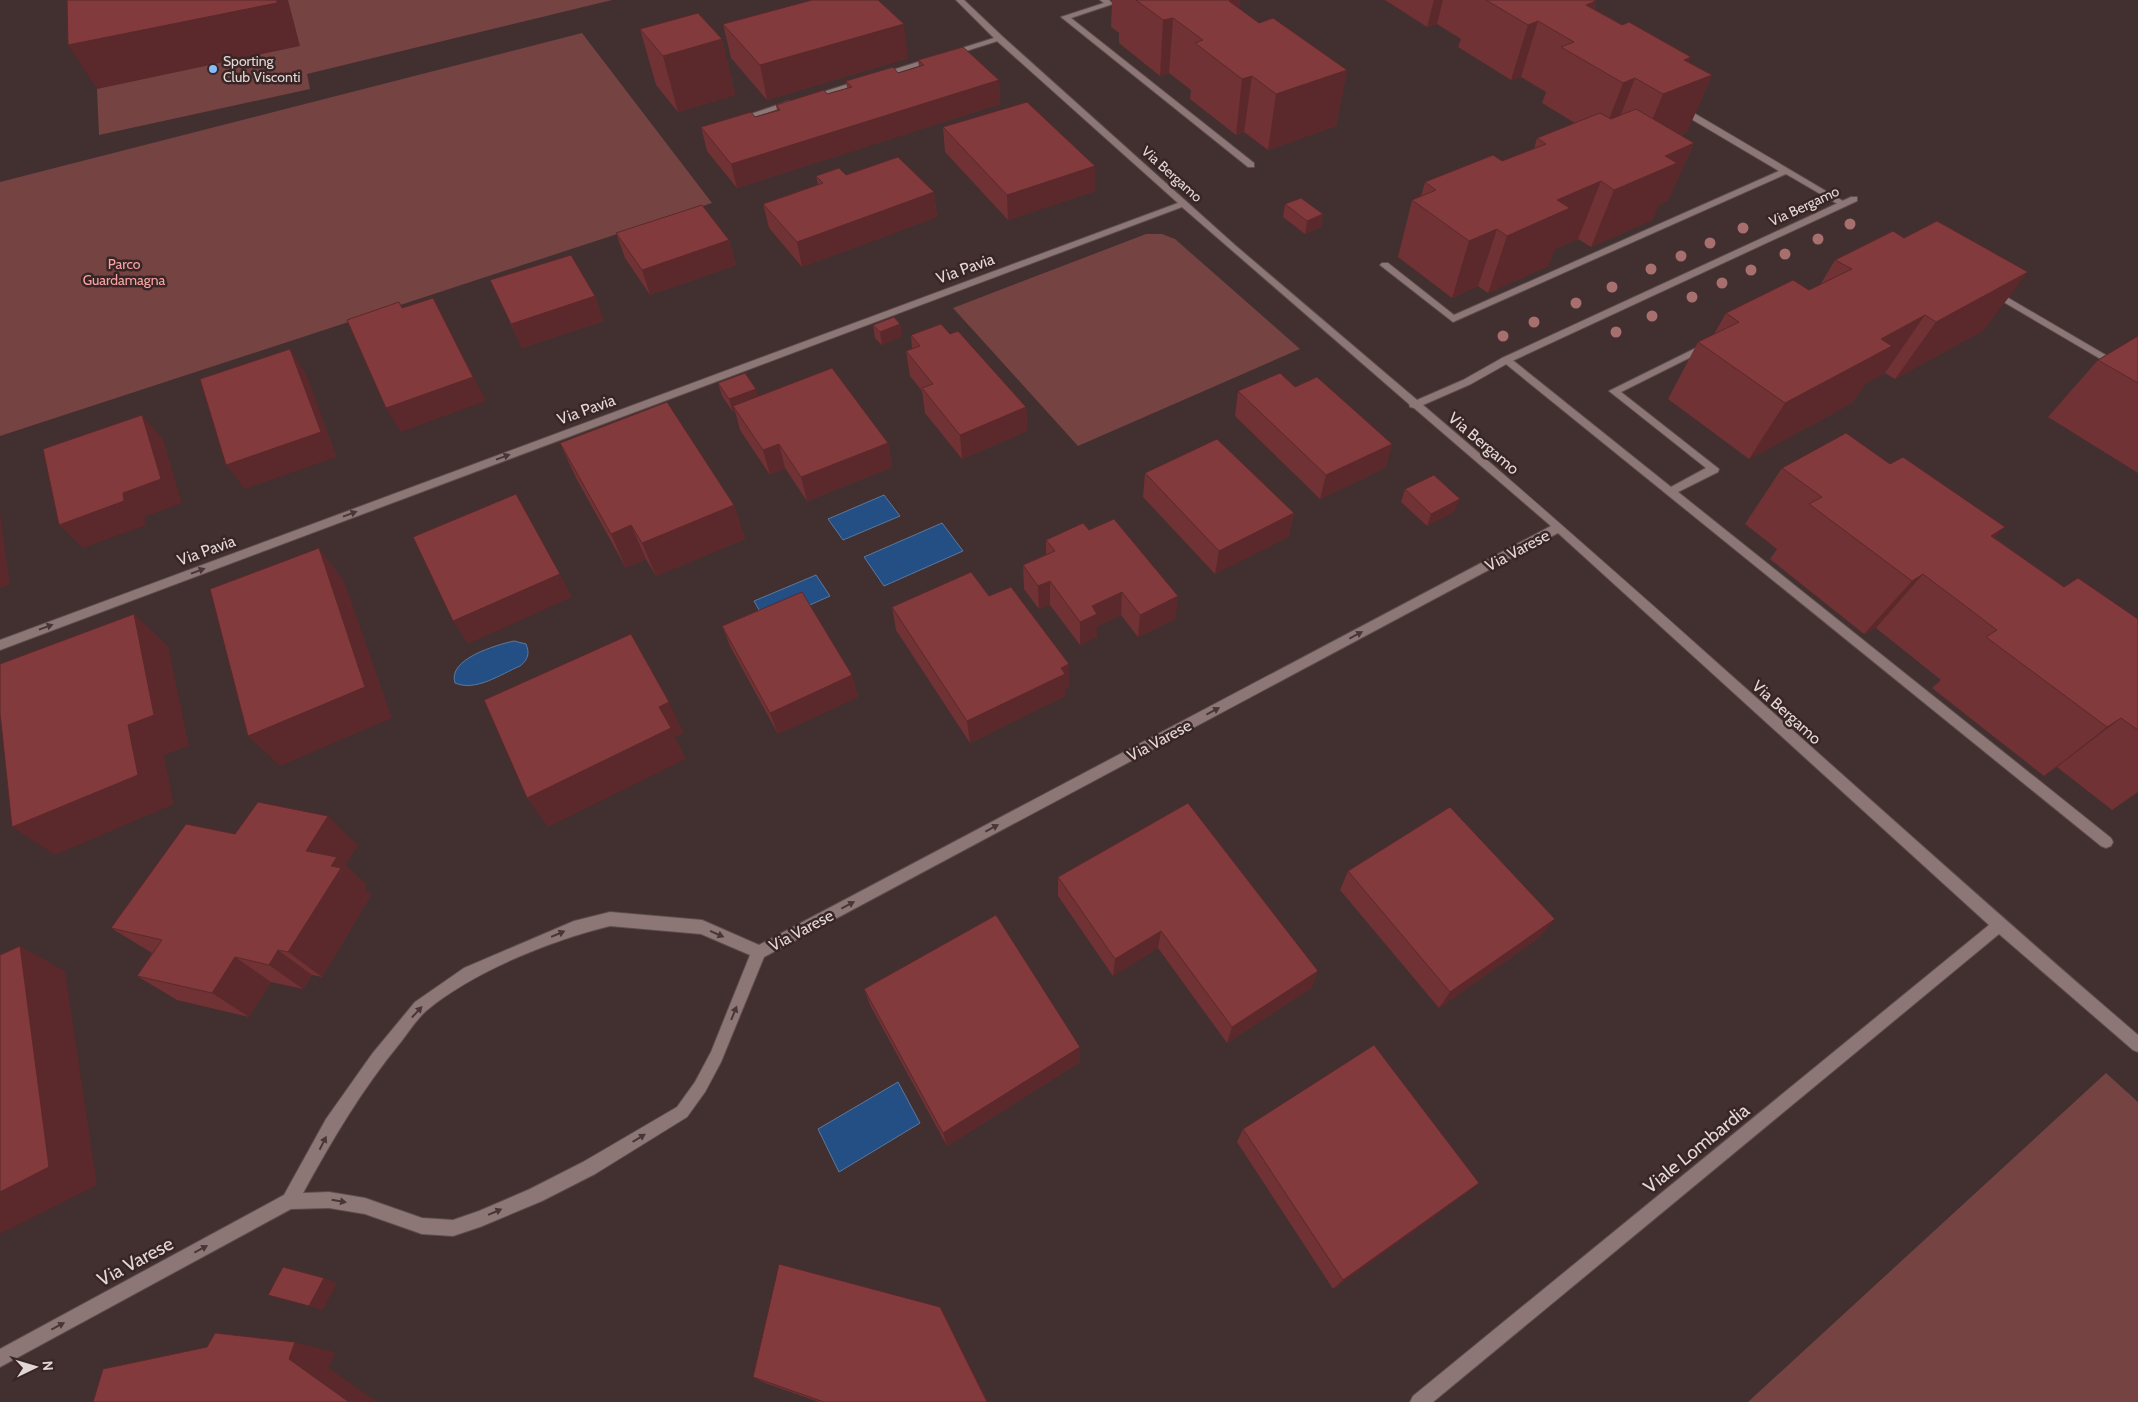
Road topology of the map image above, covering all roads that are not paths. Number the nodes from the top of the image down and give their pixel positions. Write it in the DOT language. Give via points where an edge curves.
graph roads {
  1 [pos="960,0"];
  2 [pos="1104,0"];
  3 [pos="1000,40"];
  4 [pos="1674,106"];
  5 [pos="724,124"];
  6 [pos="1251,165"];
  7 [pos="1786,171"];
  8 [pos="1854,199"];
  9 [pos="1183,204"];
  10 [pos="1844,204"];
  11 [pos="1385,265"];
  12 [pos="1983,286"];
  13 [pos="1720,340"];
  14 [pos="1506,360"];
  15 [pos="2138,378"];
  16 [pos="1414,405"];
  17 [pos="1670,492"];
  18 [pos="1559,527"];
  19 [pos="0,644"];
  20 [pos="2106,842"];
  21 [pos="1999,925"];
  22 [pos="759,952"];
  23 [pos="2138,1045"];
  24 [pos="290,1201"];
  25 [pos="0,1358"];
  26 [pos="1419,1402"];
  1 -- 3 [label="street, Via Bergamo"];
  2 -- 6 [label="street" via="1110,4 1065,18"];
  3 -- 5 [label="street"];
  3 -- 9 [label="street, Via Bergamo"];
  4 -- 7 [label="street"];
  7 -- 10 [label="street"];
  7 -- 11 [label="street" via="1454,319"];
  8 -- 10 [label="street, Via Bergamo"];
  9 -- 16 [label="street, Via Bergamo"];
  19 -- 9 [label="street, Via Pavia, one-way"];
  10 -- 14 [label="street, Via Bergamo"];
  12 -- 15 [label="street"];
  13 -- 17 [label="street" via="1614,391 1714,468"];
  14 -- 16 [label="street, Via Bergamo" via="1467,382"];
  14 -- 17 [label="street"];
  16 -- 18 [label="street, Via Bergamo"];
  17 -- 20 [label="street"];
  18 -- 21 [label="street, Via Bergamo"];
  22 -- 18 [label="street, Via Varese, one-way"];
  21 -- 23 [label="street, Via Bergamo"];
  21 -- 26 [label="street, Viale Lombardia"];
  24 -- 22 [label="street, one-way" via="332,1125 377,1058 420,1007 469,973 574,928 610,919 702,927"];
  24 -- 22 [label="street, one-way" via="329,1200 366,1206 422,1226 453,1228 536,1195 589,1168 682,1112 716,1057"];
  25 -- 24 [label="street, Via Varese, one-way"];
}
